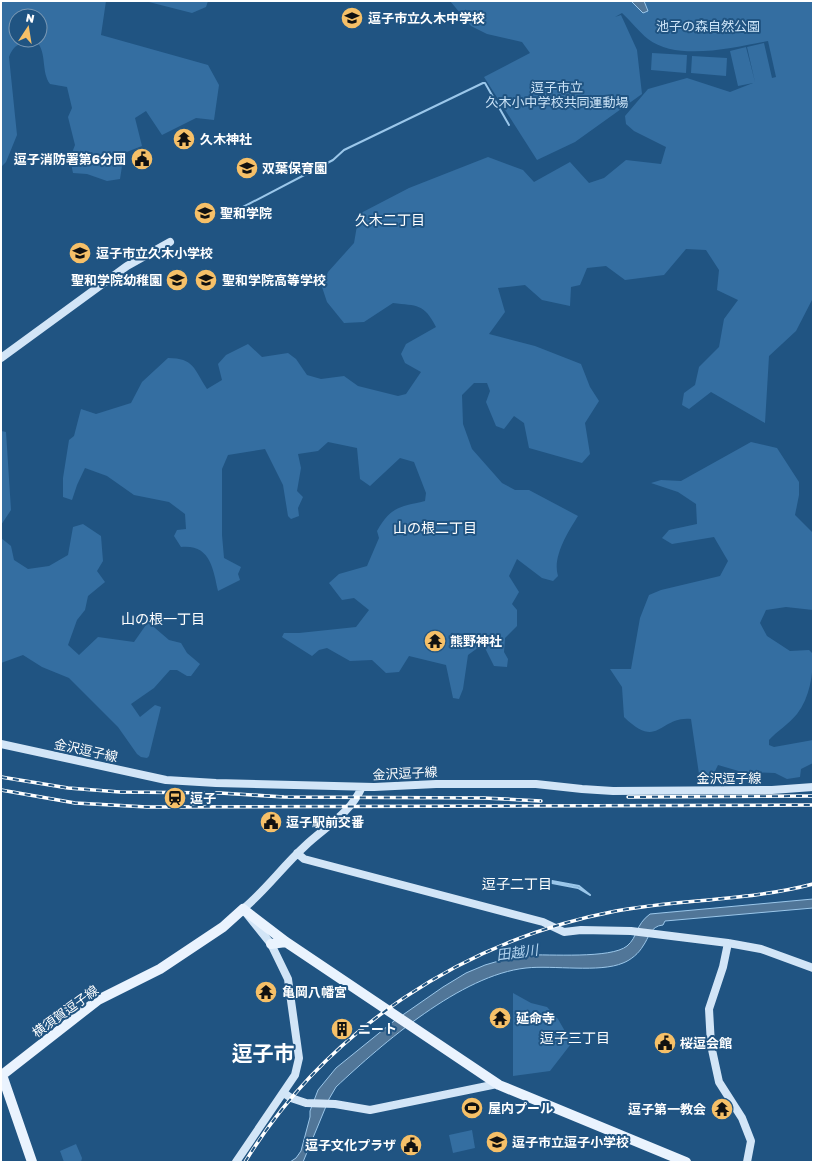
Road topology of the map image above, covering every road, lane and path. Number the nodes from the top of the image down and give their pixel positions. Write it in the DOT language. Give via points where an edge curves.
graph roads {
  1 [pos="170,242"];
  2 [pos="1,358"];
  3 [pos="1,744"];
  4 [pos="362,787"];
  5 [pos="813,787"];
  6 [pos="297,853"];
  7 [pos="243,909"];
  8 [pos="286,942"];
  9 [pos="728,942"];
  10 [pos="271,944"];
  11 [pos="813,968"];
  12 [pos="1,1075"];
  13 [pos="497,1084"];
  14 [pos="284,1093"];
  15 [pos="32,1162"];
  16 [pos="236,1162"];
  17 [pos="686,1162"];
  18 [pos="747,1162"];
  1 -- 2 [label="street" via="127,266"];
  3 -- 4 [label="street, 金沢逗子線" via="171,781"];
  4 -- 5 [label="street, 金沢逗子線" via="523,784 613,791 784,790"];
  4 -- 6 [label="street" via="344,814"];
  6 -- 7 [label="street"];
  6 -- 9 [label="street" via="304,859 543,922 564,932 631,931"];
  7 -- 8 [label="main road"];
  7 -- 10 [label="street"];
  7 -- 12 [label="main road, 横須賀逗子線" via="223,927 160,969 98,1000"];
  8 -- 10 [label="main road"];
  8 -- 13 [label="main road"];
  9 -- 11 [label="street" via="761,949"];
  9 -- 18 [label="street" via="723,968 709,1009 711,1045 719,1082 742,1118 751,1141"];
  10 -- 14 [label="street" via="288,979 299,1058 298,1070"];
  12 -- 15 [label="main road, 横須賀逗子線"];
  13 -- 14 [label="street" via="374,1110 310,1104"];
  13 -- 17 [label="main road"];
  14 -- 16 [label="street"];
}
